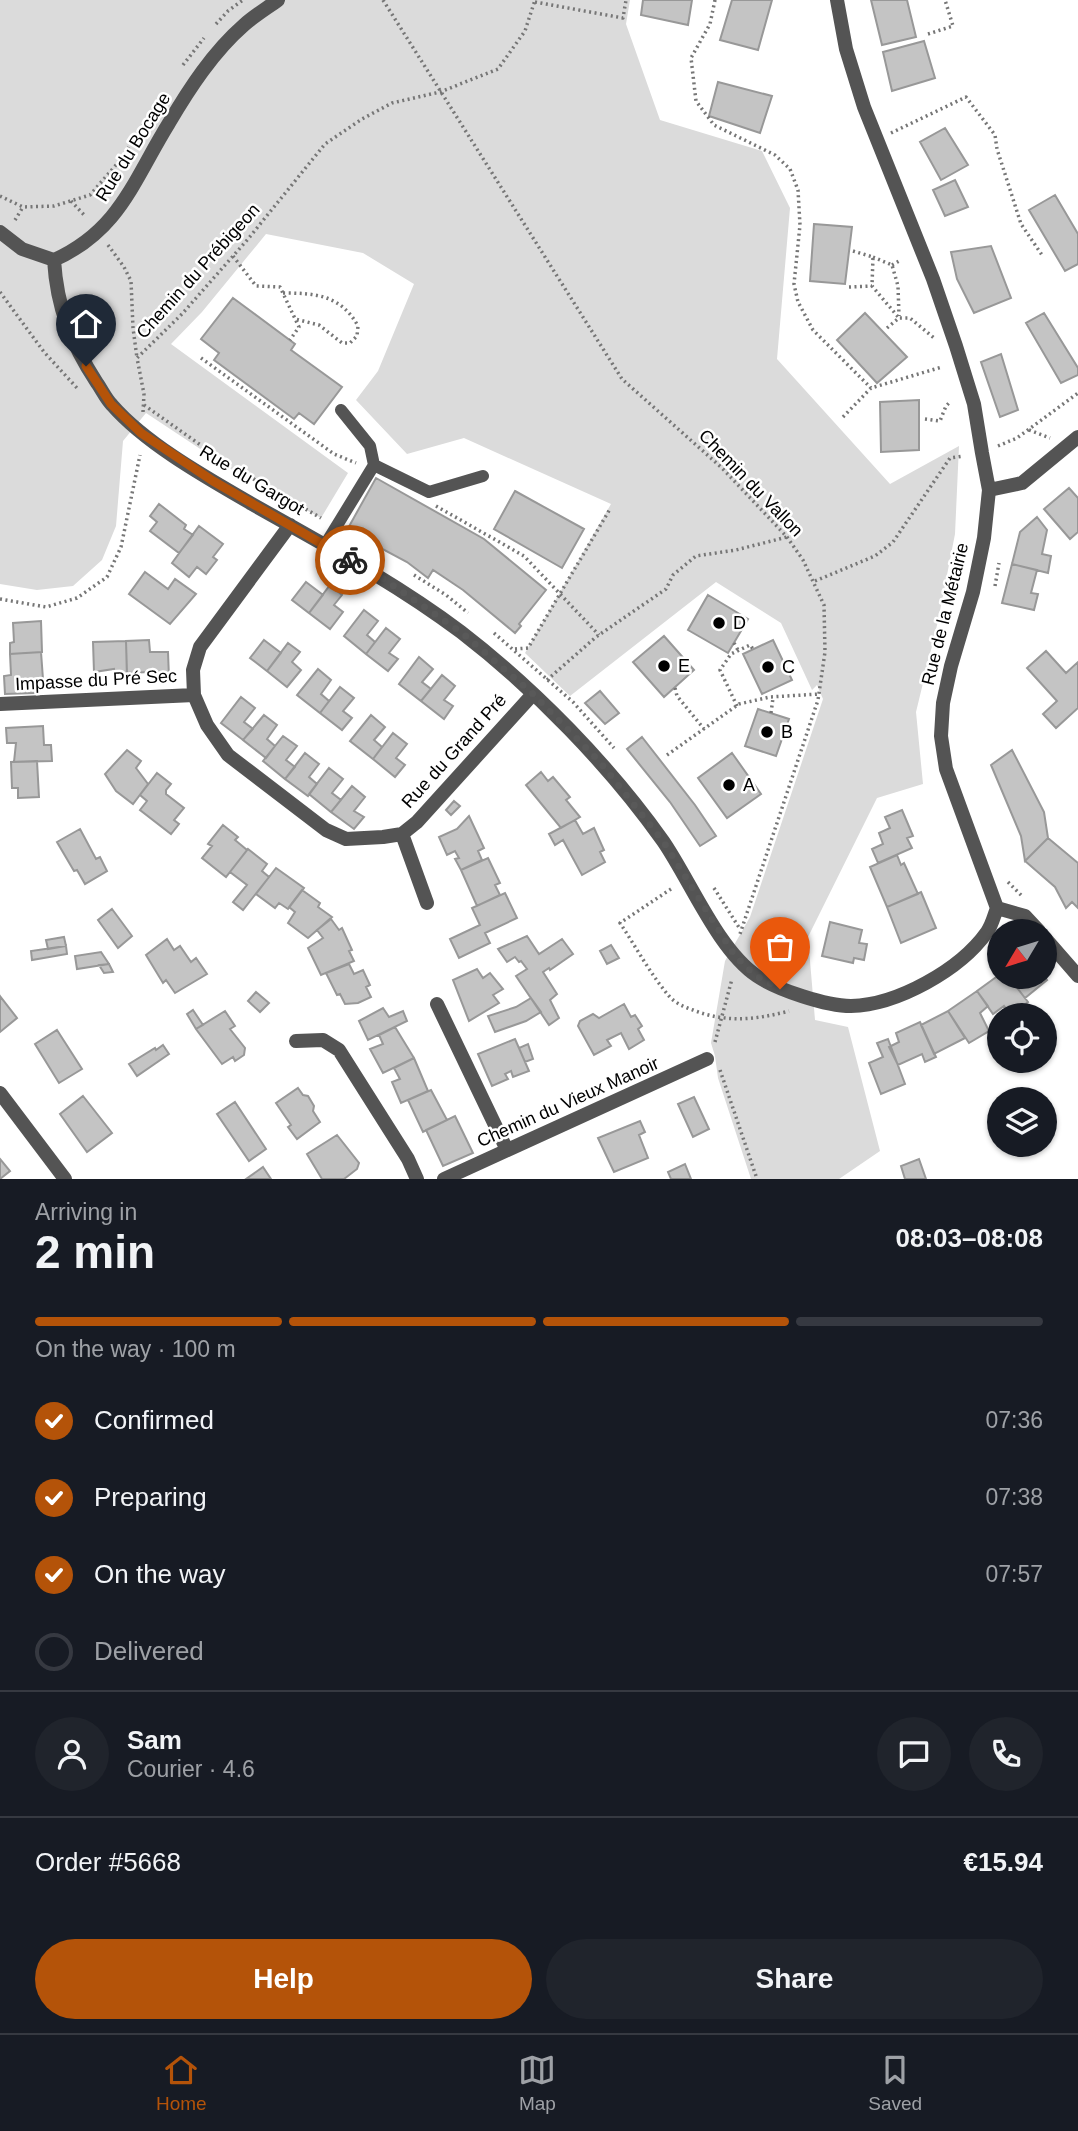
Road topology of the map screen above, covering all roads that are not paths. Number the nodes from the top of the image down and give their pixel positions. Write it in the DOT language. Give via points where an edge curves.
graph roads {
  1 [pos="278,0"];
  2 [pos="837,0"];
  3 [pos="0,232"];
  4 [pos="54,260"];
  5 [pos="341,410"];
  6 [pos="1078,437"];
  7 [pos="374,465"];
  8 [pos="483,477"];
  9 [pos="989,490"];
  10 [pos="290,525"];
  11 [pos="324,545"];
  12 [pos="533,694"];
  13 [pos="194,695"];
  14 [pos="0,704"];
  15 [pos="402,834"];
  16 [pos="427,903"];
  17 [pos="1004,910"];
  18 [pos="1029,919"];
  19 [pos="1057,952"];
  20 [pos="1078,976"];
  21 [pos="437,1004"];
  22 [pos="296,1041"];
  23 [pos="713,1064"];
  24 [pos="0,1093"];
  25 [pos="507,1150"];
  26 [pos="65,1179"];
  27 [pos="417,1179"];
  28 [pos="444,1179"];
  1 -- 4 [label="street, Rue du Bocage" via="243,26 209,63 107,225 76,250"];
  2 -- 9 [label="street, Rue de la Métairie" via="864,107 929,268 989,450"];
  3 -- 4 [label="street" via="22,249"];
  4 -- 10 [label="street, Rue du Gargot" via="66,327 111,404 141,433"];
  5 -- 7 [label="lane" via="370,446"];
  6 -- 9 [label="street" via="1022,483"];
  7 -- 8 [label="lane" via="429,492"];
  7 -- 11 [label="lane"];
  9 -- 17 [label="street, Rue de la Métairie" via="973,592 943,703 941,736 946,769"];
  10 -- 11 [label="street, Rue du Gargot"];
  10 -- 13 [label="street, Rue du Grand Pré" via="200,647 193,670"];
  11 -- 12 [label="street, Rue du Gargot" via="461,632"];
  12 -- 15 [label="street, Rue du Grand Pré"];
  12 -- 17 [label="street, Rue du Gargot" via="599,761 655,831 735,956 780,989 849,1006 890,999 967,956"];
  13 -- 14 [label="street, Impasse du Pré Sec"];
  13 -- 15 [label="street, Rue du Grand Pré" via="228,755 326,830 346,839"];
  15 -- 16 [label="street, Rue du Grand Pré"];
  17 -- 18 [label="street"];
  19 -- 20 [label="street"];
  21 -- 25 [label="street"];
  22 -- 27 [label="street" via="323,1040 339,1050"];
  23 -- 25 [label="street, Chemin du Vieux Manoir"];
  24 -- 26 [label="street"];
  25 -- 28 [label="street, Chemin du Vieux Manoir"];
}
